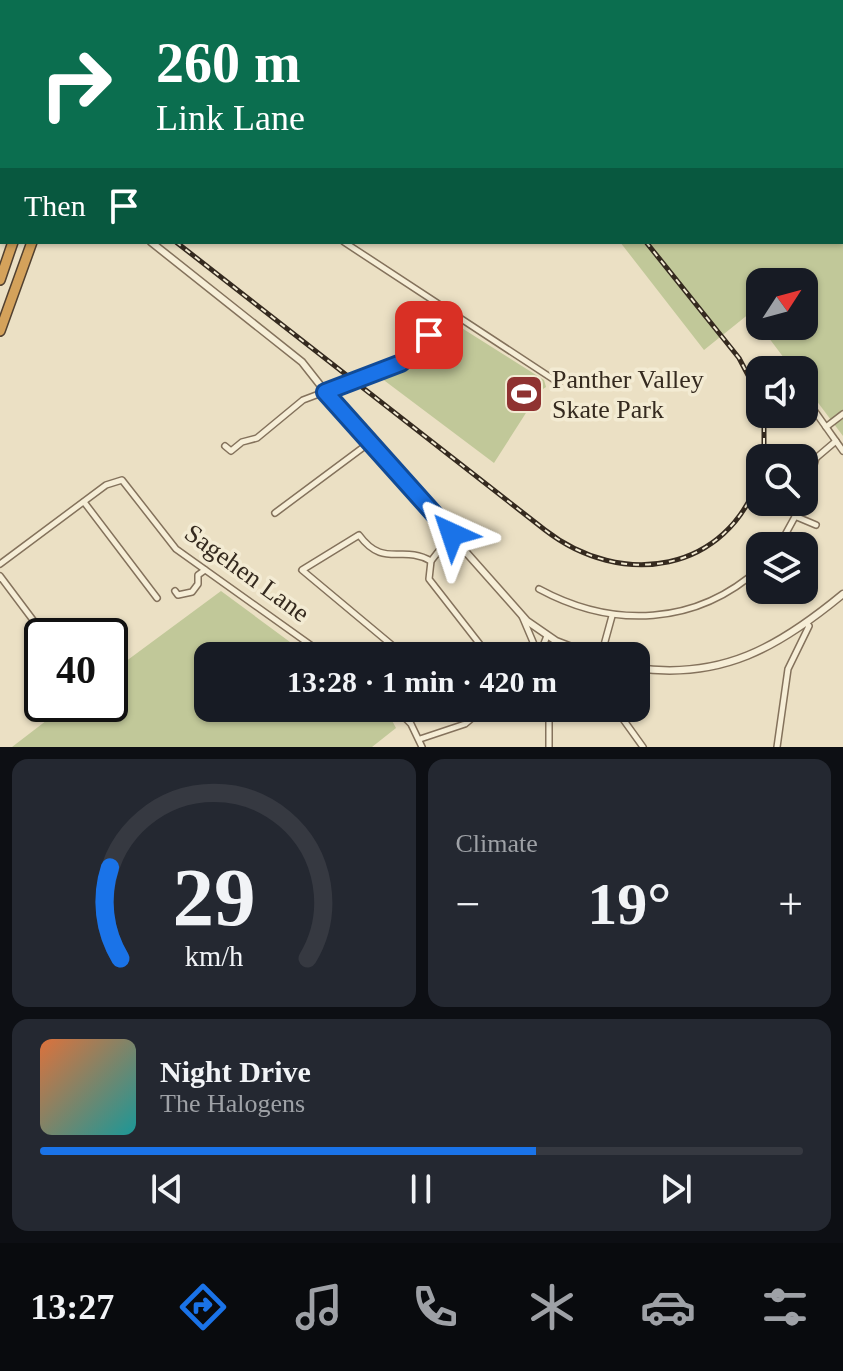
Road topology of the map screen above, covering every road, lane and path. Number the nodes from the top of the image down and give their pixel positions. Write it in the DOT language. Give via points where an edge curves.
graph roads {
  1 [pos="12,244"];
  2 [pos="31,244"];
  3 [pos="154,244"];
  4 [pos="347,244"];
  5 [pos="0,280"];
  6 [pos="446,309"];
  7 [pos="0,331"];
  8 [pos="559,383"];
  9 [pos="325,392"];
  10 [pos="843,414"];
  11 [pos="818,416"];
  12 [pos="826,427"];
  13 [pos="836,441"];
  14 [pos="369,443"];
  15 [pos="225,446"];
  16 [pos="843,451"];
  17 [pos="818,456"];
  18 [pos="84,502"];
  19 [pos="275,513"];
  20 [pos="797,517"];
  21 [pos="816,525"];
  22 [pos="788,532"];
  23 [pos="452,534"];
  24 [pos="431,561"];
  25 [pos="0,564"];
  26 [pos="205,570"];
  27 [pos="0,576"];
  28 [pos="746,578"];
  29 [pos="539,589"];
  30 [pos="175,591"];
  31 [pos="843,594"];
  32 [pos="157,598"];
  33 [pos="522,615"];
  34 [pos="612,616"];
  35 [pos="32,618"];
  36 [pos="807,624"];
  37 [pos="547,636"];
  38 [pos="306,642"];
  39 [pos="388,642"];
  40 [pos="477,642"];
  41 [pos="533,642"];
  42 [pos="545,642"];
  43 [pos="562,642"];
  44 [pos="603,642"];
  45 [pos="650,669"];
  46 [pos="406,722"];
  47 [pos="467,722"];
  48 [pos="549,722"];
  49 [pos="625,722"];
  50 [pos="420,739"];
  51 [pos="422,747"];
  52 [pos="549,747"];
  53 [pos="643,747"];
  54 [pos="777,747"];
  1 -- 5 [label="highway"];
  2 -- 7 [label="highway"];
  3 -- 9 [label="street" via="302,362"];
  4 -- 6 [label="street"];
  6 -- 8 [label="street"];
  6 -- 9 [label="street" via="421,346 401,363"];
  9 -- 14 [label="street"];
  9 -- 15 [label="street" via="303,400 257,438 231,451"];
  10 -- 12 [label="street"];
  11 -- 12 [label="street"];
  12 -- 13 [label="street"];
  13 -- 16 [label="street"];
  13 -- 17 [label="street"];
  14 -- 19 [label="street"];
  14 -- 23 [label="street"];
  18 -- 25 [label="street"];
  18 -- 26 [label="street, Sagehen Lane" via="122,480 169,542"];
  18 -- 32 [label="street"];
  20 -- 21 [label="street"];
  20 -- 22 [label="street"];
  23 -- 24 [label="street"];
  23 -- 33 [label="street"];
  24 -- 39 [label="street" via="413,554 383,555 359,535 302,570"];
  24 -- 40 [label="street" via="433,589"];
  26 -- 30 [label="street" via="192,592"];
  26 -- 38 [label="street, Sagehen Lane"];
  27 -- 35 [label="street"];
  28 -- 34 [label="street" via="698,606 656,616"];
  29 -- 34 [label="street" via="570,605"];
  31 -- 36 [label="street"];
  33 -- 37 [label="street"];
  33 -- 41 [label="street"];
  34 -- 44 [label="street"];
  36 -- 45 [label="street" via="768,648 722,664"];
  36 -- 54 [label="street" via="788,669"];
  37 -- 42 [label="street"];
  37 -- 43 [label="street"];
  46 -- 50 [label="street"];
  47 -- 50 [label="street"];
  48 -- 52 [label="street"];
  49 -- 53 [label="street"];
  50 -- 51 [label="street"];
}
